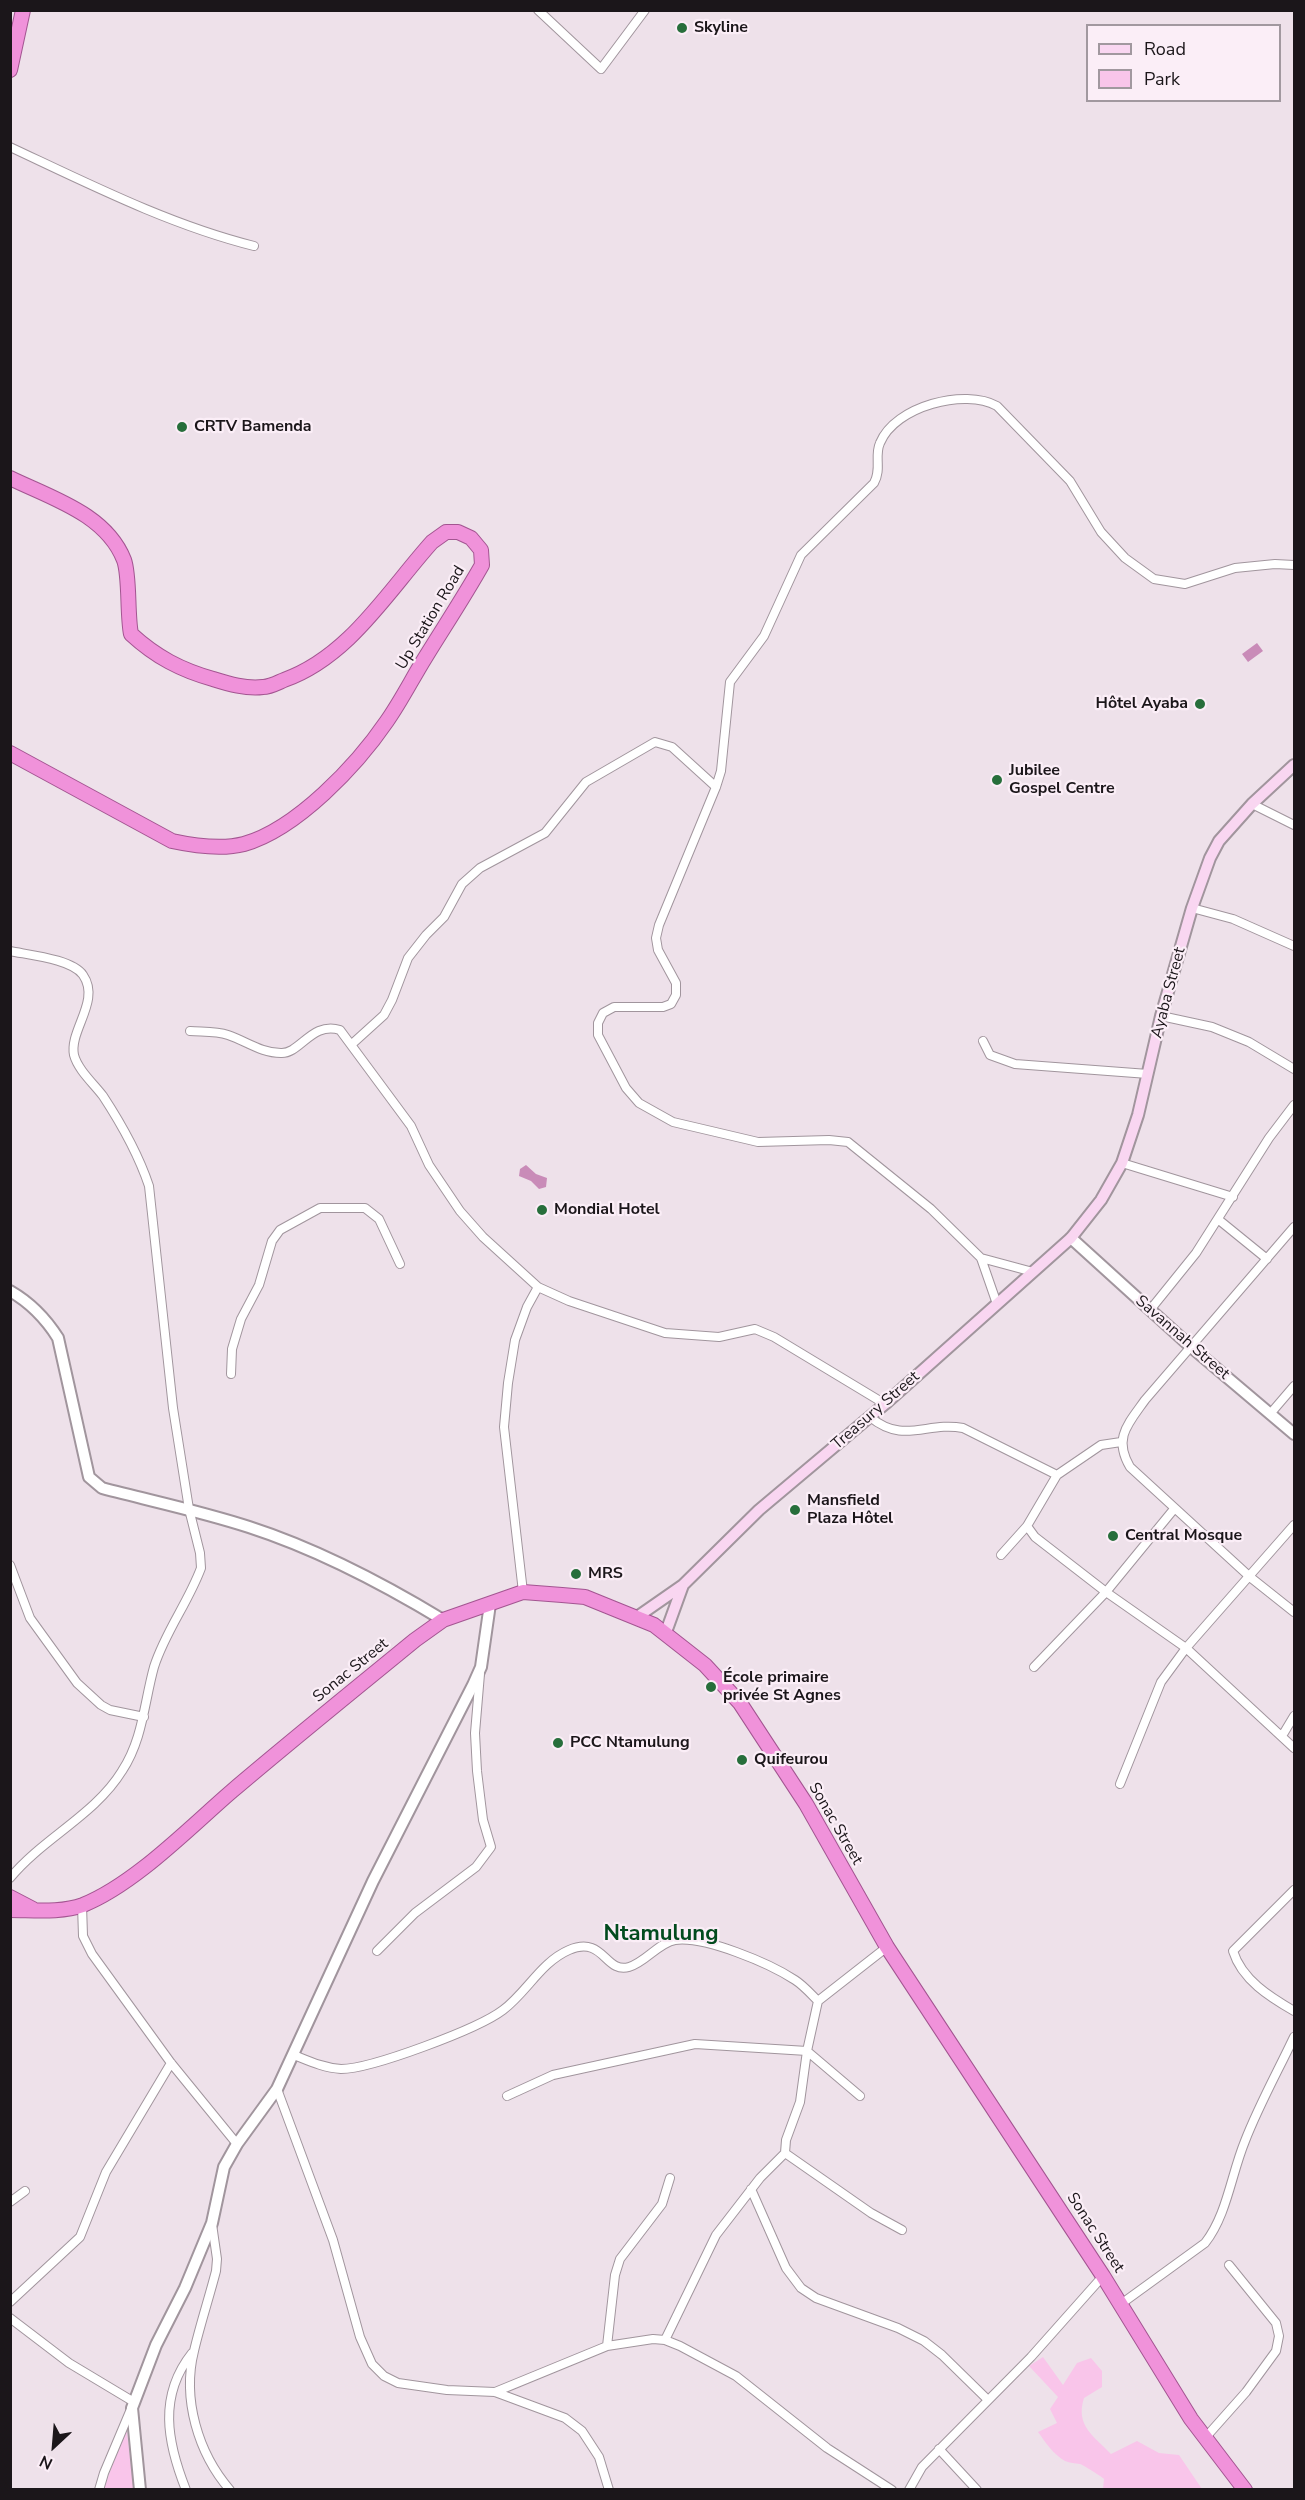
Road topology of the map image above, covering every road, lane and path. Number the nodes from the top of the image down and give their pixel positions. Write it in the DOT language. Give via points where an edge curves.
graph roads {
  1 [pos="23,10"];
  2 [pos="538,10"];
  3 [pos="645,10"];
  4 [pos="10,70"];
  5 [pos="10,147"];
  6 [pos="254,246"];
  7 [pos="10,478"];
  8 [pos="1294,565"];
  9 [pos="10,753"];
  10 [pos="1294,765"];
  11 [pos="716,788"];
  12 [pos="1252,804"];
  13 [pos="1294,825"];
  14 [pos="1192,908"];
  15 [pos="1294,946"];
  16 [pos="10,951"];
  17 [pos="1161,1016"];
  18 [pos="190,1031"];
  19 [pos="983,1041"];
  20 [pos="352,1044"];
  21 [pos="1294,1069"];
  22 [pos="1148,1074"];
  23 [pos="1294,1105"];
  24 [pos="1122,1163"];
  25 [pos="1233,1197"];
  26 [pos="1219,1220"];
  27 [pos="1294,1227"];
  28 [pos="1071,1238"];
  29 [pos="981,1258"];
  30 [pos="1267,1259"];
  31 [pos="400,1263"];
  32 [pos="1033,1272"];
  33 [pos="538,1287"];
  34 [pos="10,1291"];
  35 [pos="997,1305"];
  36 [pos="1150,1310"];
  37 [pos="1190,1346"];
  38 [pos="231,1374"];
  39 [pos="1294,1386"];
  40 [pos="885,1404"];
  41 [pos="1270,1414"];
  42 [pos="870,1417"];
  43 [pos="1294,1434"];
  44 [pos="1121,1442"];
  45 [pos="1057,1475"];
  46 [pos="189,1509"];
  47 [pos="1174,1509"];
  48 [pos="1294,1525"];
  49 [pos="1027,1526"];
  50 [pos="1001,1555"];
  51 [pos="10,1565"];
  52 [pos="1250,1577"];
  53 [pos="683,1585"];
  54 [pos="523,1592"];
  55 [pos="1106,1592"];
  56 [pos="490,1604"];
  57 [pos="1294,1612"];
  58 [pos="637,1617"];
  59 [pos="443,1620"];
  60 [pos="666,1632"];
  61 [pos="1186,1648"];
  62 [pos="481,1667"];
  63 [pos="1035,1667"];
  64 [pos="1294,1716"];
  65 [pos="144,1717"];
  66 [pos="1282,1736"];
  67 [pos="1294,1748"];
  68 [pos="1120,1784"];
  69 [pos="10,1878"];
  70 [pos="1294,1890"];
  71 [pos="10,1897"];
  72 [pos="82,1905"];
  73 [pos="10,1910"];
  74 [pos="35,1910"];
  75 [pos="887,1947"];
  76 [pos="376,1951"];
  77 [pos="818,2001"];
  78 [pos="1294,2011"];
  79 [pos="1294,2037"];
  80 [pos="807,2051"];
  81 [pos="294,2055"];
  82 [pos="171,2063"];
  83 [pos="277,2089"];
  84 [pos="507,2096"];
  85 [pos="860,2096"];
  86 [pos="237,2144"];
  87 [pos="785,2153"];
  88 [pos="670,2178"];
  89 [pos="751,2189"];
  90 [pos="25,2191"];
  91 [pos="10,2202"];
  92 [pos="212,2223"];
  93 [pos="902,2230"];
  94 [pos="1229,2265"];
  95 [pos="1103,2276"];
  96 [pos="10,2302"];
  97 [pos="1120,2304"];
  98 [pos="10,2318"];
  99 [pos="664,2340"];
  100 [pos="607,2346"];
  101 [pos="194,2352"];
  102 [pos="495,2392"];
  103 [pos="988,2400"];
  104 [pos="133,2405"];
  105 [pos="1206,2437"];
  106 [pos="939,2449"];
  107 [pos="99,2490"];
  108 [pos="140,2490"];
  109 [pos="186,2490"];
  110 [pos="230,2490"];
  111 [pos="609,2490"];
  112 [pos="892,2490"];
  113 [pos="909,2490"];
  114 [pos="977,2490"];
  115 [pos="1245,2490"];
  1 -- 4 [label="highway"];
  2 -- 3 [label="street" via="601,69"];
  5 -- 6 [label="street" via="150,209 222,238"];
  7 -- 9 [label="highway, Up Station Road" via="91,518 112,539 124,562 131,634 149,651 185,671 242,687 264,687 296,676 328,657 363,623 432,542 446,532 471,538 481,550 482,565 387,722 358,759 310,805 278,828 244,844 199,847 172,841"];
  8 -- 11 [label="street" via="1235,568 1185,584 1154,579 1125,558 1101,532 1062,472 997,406 976,398 923,406 890,427 878,446 880,469 874,483 796,561 765,636 730,682"];
  10 -- 12 [label="main road, Ayaba Street"];
  11 -- 20 [label="street" via="672,747 655,742 596,775 580,788 545,833 480,868 462,884 444,917 408,958 384,1015"];
  11 -- 29 [label="street" via="656,938 658,950 676,983 676,995 671,1004 663,1007 614,1006 603,1013 598,1023 598,1035 626,1088 639,1103 673,1122 758,1142 848,1142 931,1209"];
  12 -- 13 [label="street"];
  12 -- 14 [label="main road, Ayaba Street" via="1219,841"];
  14 -- 15 [label="street" via="1233,919"];
  14 -- 17 [label="main road, Ayaba Street"];
  16 -- 46 [label="street" via="70,965 82,973 89,986 74,1054 139,1156 148,1186 173,1408"];
  17 -- 21 [label="street" via="1212,1027 1249,1042"];
  17 -- 22 [label="main road, Ayaba Street"];
  18 -- 20 [label="street" via="225,1034 258,1049 281,1053 315,1032 329,1029 340,1030"];
  19 -- 22 [label="street" via="990,1055 1015,1064"];
  20 -- 33 [label="street" via="411,1126 429,1164 460,1212"];
  22 -- 24 [label="main road, Ayaba Street"];
  23 -- 25 [label="street"];
  24 -- 25 [label="street"];
  24 -- 28 [label="main road, Ayaba Street" via="1101,1200"];
  25 -- 26 [label="street"];
  26 -- 30 [label="street"];
  26 -- 36 [label="street"];
  27 -- 30 [label="street"];
  28 -- 32 [label="main road, Treasury Street"];
  28 -- 36 [label="street, Savannah Street"];
  29 -- 32 [label="street"];
  29 -- 35 [label="street"];
  30 -- 37 [label="street"];
  31 -- 38 [label="street" via="379,1219 365,1208 320,1208 280,1230 272,1241 260,1285 241,1319 232,1348"];
  32 -- 35 [label="main road, Treasury Street"];
  33 -- 40 [label="street" via="665,1333 719,1337 755,1329"];
  33 -- 54 [label="street" via="515,1340 504,1427"];
  34 -- 46 [label="street" via="40,1314 58,1338 89,1477 102,1488"];
  35 -- 40 [label="main road, Treasury Street"];
  36 -- 37 [label="street, Savannah Street"];
  37 -- 41 [label="street, Savannah Street"];
  37 -- 44 [label="street" via="1144,1400 1125,1428"];
  39 -- 41 [label="street"];
  40 -- 42 [label="main road, Treasury Street"];
  41 -- 43 [label="street, Savannah Street"];
  42 -- 45 [label="street" via="890,1430 902,1432 949,1425 963,1428"];
  42 -- 53 [label="main road, Treasury Street" via="759,1510"];
  44 -- 45 [label="street" via="1101,1445"];
  44 -- 47 [label="street" via="1130,1467"];
  45 -- 49 [label="street"];
  46 -- 59 [label="street" via="328,1557"];
  46 -- 65 [label="street" via="201,1568 154,1667"];
  47 -- 52 [label="street"];
  47 -- 55 [label="street"];
  48 -- 52 [label="street"];
  49 -- 50 [label="street"];
  49 -- 55 [label="street" via="1035,1537"];
  51 -- 65 [label="street" via="30,1618 77,1683 110,1710"];
  52 -- 57 [label="street"];
  52 -- 61 [label="street"];
  53 -- 58 [label="main road, Treasury Street"];
  53 -- 60 [label="main road, Treasury Street"];
  54 -- 56 [label="highway, Sonac Street"];
  54 -- 58 [label="highway, Sonac Street" via="585,1598"];
  55 -- 61 [label="street"];
  55 -- 63 [label="street"];
  56 -- 59 [label="highway, Sonac Street"];
  56 -- 62 [label="street"];
  58 -- 60 [label="highway, Sonac Street"];
  59 -- 72 [label="highway, Sonac Street" via="134,1874"];
  60 -- 75 [label="highway, Sonac Street" via="740,1702 806,1804"];
  61 -- 66 [label="street"];
  61 -- 68 [label="street" via="1161,1682"];
  62 -- 76 [label="street" via="475,1733 477,1771 483,1820 491,1846 476,1867 415,1913"];
  62 -- 81 [label="street" via="373,1881"];
  64 -- 66 [label="street"];
  65 -- 69 [label="street" via="122,1772 89,1809"];
  66 -- 67 [label="street"];
  70 -- 78 [label="street" via="1233,1951 1247,1975 1269,1996"];
  71 -- 74 [label="highway"];
  72 -- 74 [label="highway, Sonac Street"];
  72 -- 82 [label="street" via="83,1936 92,1954"];
  73 -- 74 [label="highway, Sonac Street"];
  75 -- 77 [label="street"];
  75 -- 95 [label="highway, Sonac Street"];
  77 -- 80 [label="street"];
  77 -- 81 [label="street" via="796,1980 710,1942 665,1943 625,1968 617,1968 594,1947 580,1946 552,1960 515,2000 488,2020 401,2055 344,2069 322,2066"];
  79 -- 97 [label="street" via="1252,2122 1214,2231 1205,2243"];
  80 -- 84 [label="street" via="695,2044 554,2075"];
  80 -- 85 [label="street"];
  80 -- 87 [label="street" via="800,2102"];
  81 -- 83 [label="street"];
  82 -- 86 [label="street"];
  82 -- 96 [label="street" via="106,2172 80,2237"];
  83 -- 86 [label="street"];
  83 -- 102 [label="street" via="333,2240 360,2337 372,2364 398,2383"];
  86 -- 92 [label="street" via="224,2168"];
  87 -- 89 [label="street"];
  87 -- 93 [label="street"];
  88 -- 100 [label="street" via="662,2204 620,2259"];
  89 -- 99 [label="street" via="716,2235"];
  89 -- 103 [label="street" via="786,2268 801,2288 816,2298 924,2341"];
  90 -- 91 [label="street"];
  92 -- 101 [label="street" via="216,2271"];
  92 -- 104 [label="street"];
  94 -- 105 [label="street" via="1276,2323 1279,2336 1276,2351"];
  95 -- 97 [label="highway, Sonac Street"];
  95 -- 103 [label="street"];
  97 -- 105 [label="highway, Sonac Street"];
  98 -- 104 [label="street"];
  99 -- 100 [label="street"];
  99 -- 112 [label="street" via="736,2376 827,2448"];
  100 -- 102 [label="street"];
  101 -- 109 [label="street" via="176,2378 168,2414 176,2465"];
  101 -- 110 [label="street" via="190,2385 195,2423 201,2444"];
  102 -- 111 [label="street" via="565,2418 582,2432 599,2457"];
  103 -- 106 [label="street"];
  104 -- 107 [label="street"];
  104 -- 108 [label="street"];
  105 -- 115 [label="highway, Sonac Street"];
  106 -- 113 [label="street" via="922,2467"];
  106 -- 114 [label="street"];
}
